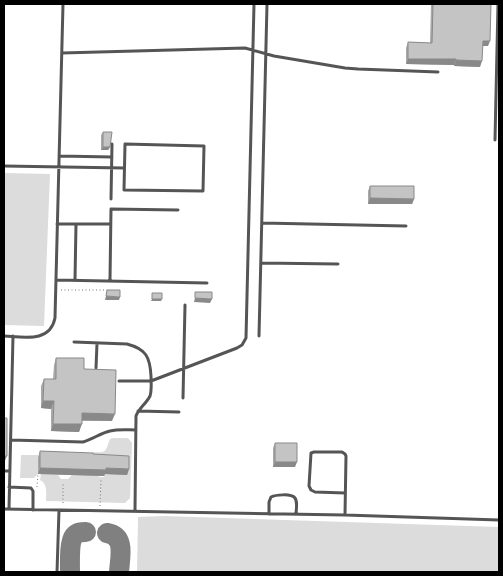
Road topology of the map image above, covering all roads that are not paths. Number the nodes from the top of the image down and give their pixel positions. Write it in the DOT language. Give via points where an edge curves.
graph roads {
  1 [pos="63,4"];
  2 [pos="254,4"];
  3 [pos="267,4"];
  4 [pos="498,4"];
  5 [pos="252,50"];
  6 [pos="62,53"];
  7 [pos="266,55"];
  8 [pos="438,72"];
  9 [pos="495,140"];
  10 [pos="112,144"];
  11 [pos="59,156"];
  12 [pos="112,157"];
  13 [pos="4,166"];
  14 [pos="58,167"];
  15 [pos="112,168"];
  16 [pos="124,168"];
  17 [pos="111,198"];
  18 [pos="178,210"];
  19 [pos="57,224"];
  20 [pos="76,224"];
  21 [pos="110,224"];
  22 [pos="262,224"];
  23 [pos="406,226"];
  24 [pos="261,263"];
  25 [pos="338,264"];
  26 [pos="56,280"];
  27 [pos="75,280"];
  28 [pos="110,280"];
  29 [pos="207,282"];
  30 [pos="185,305"];
  31 [pos="4,336"];
  32 [pos="13,336"];
  33 [pos="259,336"];
  34 [pos="74,342"];
  35 [pos="97,343"];
  36 [pos="96,368"];
  37 [pos="184,368"];
  38 [pos="119,381"];
  39 [pos="151,381"];
  40 [pos="183,398"];
  41 [pos="138,411"];
  42 [pos="179,412"];
  43 [pos="136,430"];
  44 [pos="11,440"];
  45 [pos="4,471"];
  46 [pos="10,471"];
  47 [pos="9,487"];
  48 [pos="345,493"];
  49 [pos="4,509"];
  50 [pos="9,509"];
  51 [pos="33,510"];
  52 [pos="60,510"];
  53 [pos="135,511"];
  54 [pos="270,514"];
  55 [pos="296,514"];
  56 [pos="345,515"];
  57 [pos="499,520"];
  58 [pos="57,572"];
  1 -- 6 [label="lane"];
  2 -- 5 [label="lane"];
  3 -- 7 [label="lane"];
  4 -- 9 [label="lane"];
  5 -- 6 [label="lane"];
  5 -- 7 [label="lane"];
  5 -- 37 [label="lane" via="246,338 237,348"];
  6 -- 11 [label="lane"];
  7 -- 8 [label="lane" via="358,69"];
  7 -- 22 [label="lane"];
  10 -- 12 [label="lane"];
  11 -- 12 [label="lane"];
  11 -- 14 [label="lane"];
  12 -- 15 [label="lane"];
  13 -- 14 [label="lane"];
  14 -- 15 [label="lane"];
  14 -- 19 [label="lane"];
  15 -- 16 [label="lane"];
  15 -- 17 [label="lane"];
  16 -- 16 [label="lane" via="125,144 204,146 203,192 125,191"];
  18 -- 21 [label="lane" via="112,208"];
  19 -- 20 [label="lane"];
  19 -- 26 [label="lane"];
  20 -- 21 [label="lane"];
  20 -- 27 [label="lane"];
  21 -- 28 [label="lane"];
  22 -- 23 [label="lane"];
  22 -- 24 [label="lane"];
  24 -- 25 [label="lane"];
  24 -- 33 [label="lane"];
  26 -- 27 [label="lane"];
  26 -- 32 [label="lane" via="55,318 51,329 39,336"];
  27 -- 28 [label="lane"];
  28 -- 29 [label="lane"];
  30 -- 37 [label="lane"];
  31 -- 32 [label="lane"];
  32 -- 44 [label="lane"];
  34 -- 35 [label="lane"];
  35 -- 36 [label="lane"];
  35 -- 39 [label="lane" via="136,346 148,358"];
  37 -- 39 [label="lane"];
  37 -- 40 [label="lane"];
  38 -- 39 [label="lane"];
  39 -- 41 [label="lane" via="149,397"];
  41 -- 42 [label="lane"];
  41 -- 43 [label="lane"];
  43 -- 44 [label="lane" via="111,430 83,442"];
  43 -- 53 [label="lane"];
  44 -- 46 [label="lane"];
  45 -- 46 [label="lane"];
  46 -- 47 [label="lane"];
  47 -- 50 [label="lane"];
  47 -- 51 [label="lane" via="31,488"];
  48 -- 48 [label="lane" via="311,490 310,453 344,453"];
  48 -- 56 [label="lane"];
  49 -- 50 [label="lane"];
  50 -- 51 [label="lane"];
  51 -- 52 [label="lane"];
  52 -- 53 [label="lane"];
  52 -- 58 [label="lane"];
  53 -- 54 [label="lane"];
  54 -- 55 [label="lane"];
  54 -- 55 [label="lane" via="269,502 275,495 295,498"];
  55 -- 56 [label="lane"];
  56 -- 57 [label="lane"];
}
